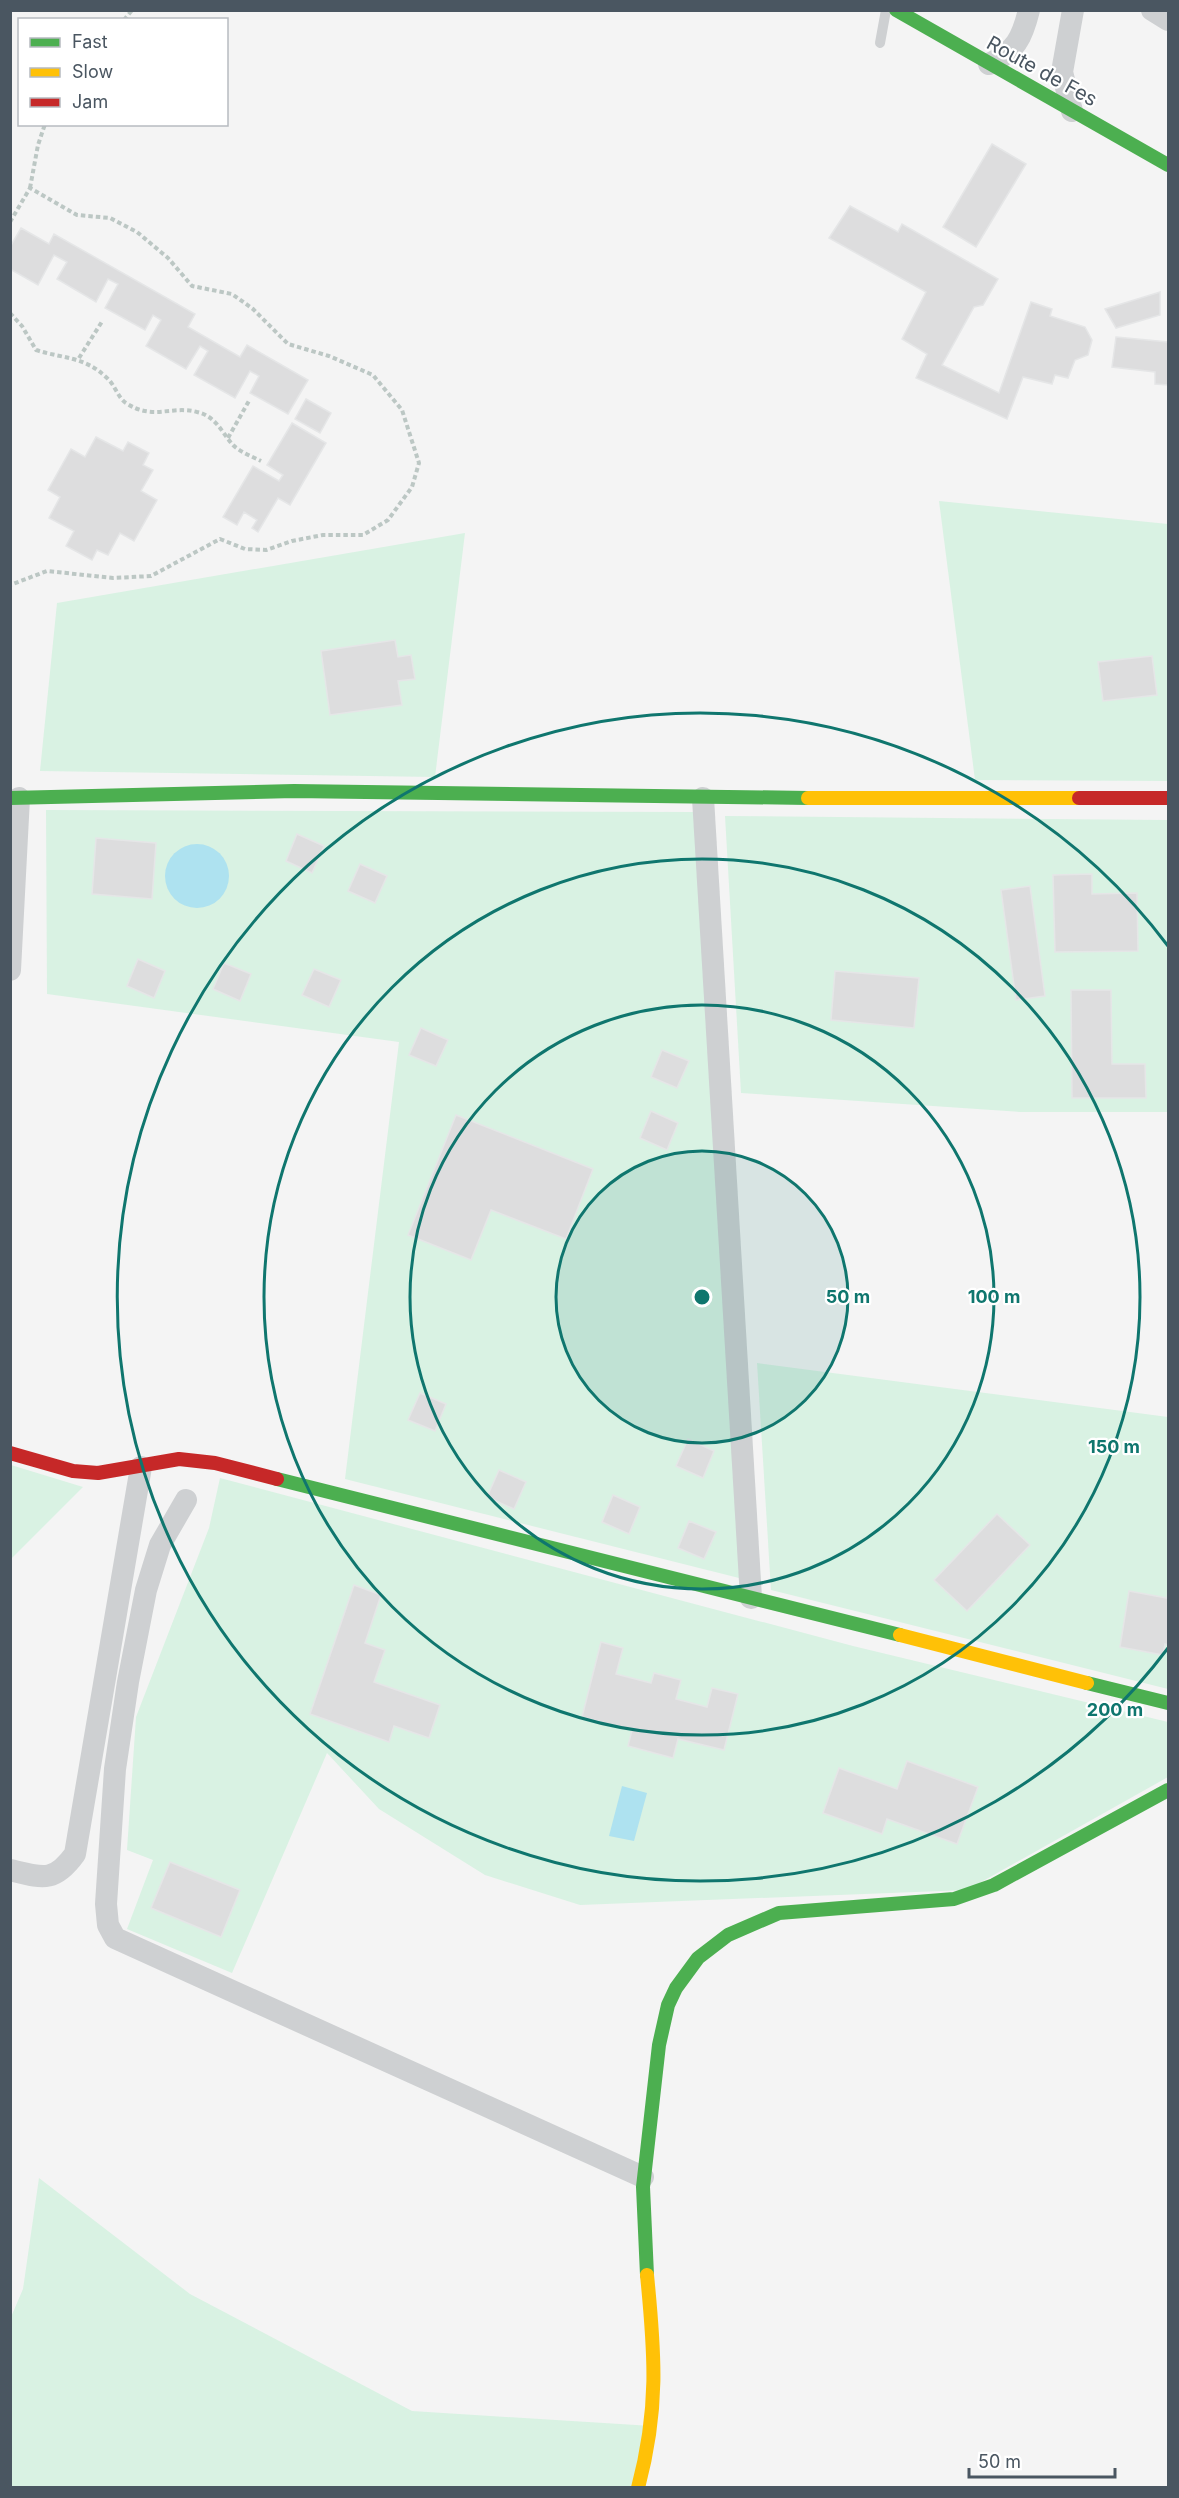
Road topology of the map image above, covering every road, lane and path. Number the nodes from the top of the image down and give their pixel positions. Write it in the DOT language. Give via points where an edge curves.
graph roads {
  1 [pos="886,10"];
  2 [pos="896,10"];
  3 [pos="1029,10"];
  4 [pos="1073,10"];
  5 [pos="1152,10"];
  6 [pos="1168,20"];
  7 [pos="880,43"];
  8 [pos="989,64"];
  9 [pos="1072,111"];
  10 [pos="44,126"];
  11 [pos="1168,165"];
  12 [pos="30,188"];
  13 [pos="10,222"];
  14 [pos="10,313"];
  15 [pos="103,320"];
  16 [pos="79,358"];
  17 [pos="250,399"];
  18 [pos="228,438"];
  19 [pos="261,461"];
  20 [pos="10,585"];
  21 [pos="15,798"];
  22 [pos="704,798"];
  23 [pos="1168,798"];
  24 [pos="10,970"];
  25 [pos="10,1453"];
  26 [pos="141,1467"];
  27 [pos="186,1500"];
  28 [pos="751,1598"];
  29 [pos="1168,1703"];
  30 [pos="1168,1790"];
  31 [pos="10,1870"];
  32 [pos="643,2177"];
  33 [pos="638,2487"];
  1 -- 7 [label="lane"];
  2 -- 8 [label="street, Route de Fes"];
  3 -- 8 [label="street" via="1023,36"];
  4 -- 9 [label="street" via="1062,72"];
  5 -- 6 [label="street"];
  8 -- 9 [label="street, Route de Fes"];
  9 -- 11 [label="street, Route de Fes"];
  10 -- 12 [label="path"];
  12 -- 13 [label="path"];
  12 -- 20 [label="path" via="77,215 111,218 137,232 168,258 192,286 232,294 288,344 373,375 402,410 419,463 412,487 388,520 363,535 323,535 291,540 266,550 245,549 220,539 151,576 113,578 47,571"];
  14 -- 16 [label="path" via="36,350"];
  15 -- 16 [label="path"];
  16 -- 18 [label="path" via="109,379 124,402 149,414 198,412 220,425"];
  17 -- 18 [label="path"];
  18 -- 19 [label="path" via="234,447"];
  21 -- 22 [label="street" via="294,791"];
  21 -- 24 [label="street"];
  22 -- 23 [label="street"];
  22 -- 28 [label="street"];
  25 -- 26 [label="street" via="73,1471 98,1473"];
  26 -- 28 [label="street" via="179,1459 215,1463"];
  26 -- 31 [label="street" via="75,1854 63,1871 42,1877"];
  27 -- 32 [label="street" via="160,1545 150,1574 128,1682 115,1769 106,1904 108,1925 115,1938"];
  28 -- 29 [label="street"];
  30 -- 32 [label="street" via="975,1893 954,1899 779,1913 738,1926 697,1959 681,1978 668,2007 656,2066"];
  32 -- 33 [label="street" via="655,2386 647,2453"];
}
